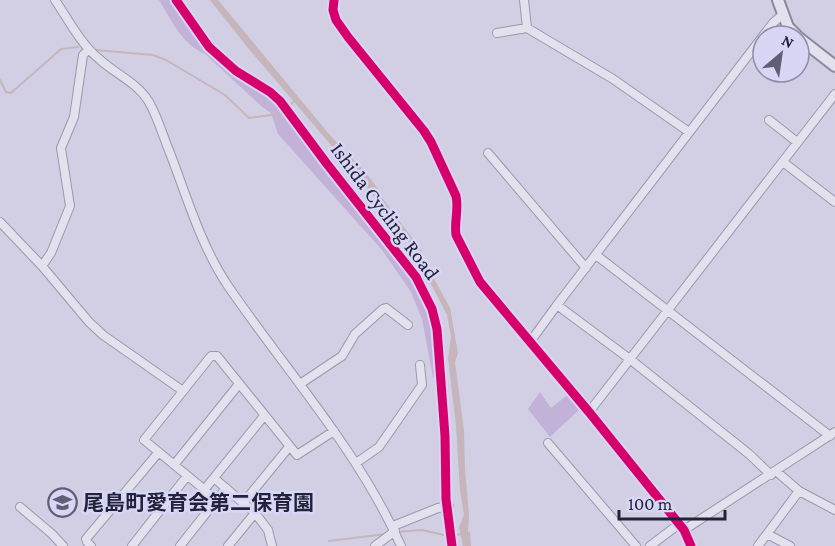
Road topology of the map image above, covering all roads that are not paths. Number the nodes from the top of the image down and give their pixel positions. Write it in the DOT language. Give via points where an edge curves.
graph roads {
  1 [pos="54,0"];
  2 [pos="334,0"];
  3 [pos="524,0"];
  4 [pos="778,0"];
  5 [pos="782,15"];
  6 [pos="786,24"];
  7 [pos="526,28"];
  8 [pos="497,33"];
  9 [pos="811,47"];
  10 [pos="88,49"];
  11 [pos="835,66"];
  12 [pos="835,94"];
  13 [pos="769,120"];
  14 [pos="689,132"];
  15 [pos="797,142"];
  16 [pos="488,153"];
  17 [pos="783,162"];
  18 [pos="835,202"];
  19 [pos="0,222"];
  20 [pos="596,255"];
  21 [pos="42,266"];
  22 [pos="586,268"];
  23 [pos="557,305"];
  24 [pos="668,311"];
  25 [pos="408,325"];
  26 [pos="530,342"];
  27 [pos="631,360"];
  28 [pos="420,365"];
  29 [pos="239,384"];
  30 [pos="300,384"];
  31 [pos="183,391"];
  32 [pos="589,412"];
  33 [pos="264,416"];
  34 [pos="334,431"];
  35 [pos="831,435"];
  36 [pos="548,442"];
  37 [pos="835,444"];
  38 [pos="289,447"];
  39 [pos="159,453"];
  40 [pos="356,463"];
  41 [pos="174,465"];
  42 [pos="773,473"];
  43 [pos="187,476"];
  44 [pos="214,478"];
  45 [pos="226,488"];
  46 [pos="204,490"];
  47 [pos="799,491"];
  48 [pos="217,500"];
  49 [pos="244,502"];
  50 [pos="449,506"];
  51 [pos="20,507"];
  52 [pos="835,510"];
  53 [pos="255,513"];
  54 [pos="682,527"];
  55 [pos="394,529"];
  56 [pos="767,534"];
  57 [pos="63,546"];
  58 [pos="91,546"];
  59 [pos="132,546"];
  60 [pos="180,546"];
  61 [pos="228,546"];
  62 [pos="272,546"];
  63 [pos="375,546"];
  64 [pos="401,546"];
  65 [pos="636,546"];
  66 [pos="650,546"];
  67 [pos="691,546"];
  68 [pos="758,546"];
  69 [pos="790,546"];
  1 -- 10 [label="street"];
  2 -- 26 [label="street" via="336,20 431,142 456,196 456,235 480,282"];
  3 -- 7 [label="street"];
  4 -- 5 [label="street"];
  5 -- 6 [label="street"];
  5 -- 14 [label="street"];
  7 -- 8 [label="street"];
  7 -- 14 [label="street" via="613,79"];
  9 -- 11 [label="street"];
  10 -- 21 [label="street" via="83,55 72,125 61,148 70,206"];
  10 -- 30 [label="street" via="134,84 148,100 215,263"];
  12 -- 15 [label="street"];
  13 -- 15 [label="street"];
  14 -- 20 [label="street"];
  15 -- 17 [label="street"];
  16 -- 22 [label="street"];
  17 -- 18 [label="street"];
  17 -- 24 [label="street"];
  19 -- 21 [label="street"];
  20 -- 22 [label="street"];
  20 -- 24 [label="street"];
  21 -- 31 [label="street" via="103,335"];
  22 -- 23 [label="street"];
  23 -- 26 [label="street"];
  23 -- 27 [label="street"];
  24 -- 27 [label="street"];
  24 -- 35 [label="street"];
  25 -- 30 [label="street" via="383,309 356,334 342,356"];
  26 -- 32 [label="street"];
  27 -- 32 [label="street"];
  27 -- 42 [label="street"];
  28 -- 40 [label="street" via="422,385 380,447"];
  29 -- 31 [label="street" via="213,355"];
  29 -- 33 [label="street"];
  29 -- 41 [label="street"];
  30 -- 34 [label="street"];
  31 -- 39 [label="street" via="144,440"];
  32 -- 54 [label="street"];
  33 -- 38 [label="street"];
  33 -- 44 [label="street"];
  34 -- 38 [label="street" via="300,454"];
  34 -- 40 [label="street"];
  35 -- 37 [label="street"];
  35 -- 42 [label="street"];
  36 -- 65 [label="street"];
  38 -- 49 [label="street"];
  39 -- 41 [label="street"];
  39 -- 58 [label="street" via="86,539"];
  40 -- 55 [label="street"];
  41 -- 43 [label="street"];
  42 -- 47 [label="street"];
  42 -- 54 [label="street"];
  43 -- 46 [label="street"];
  43 -- 59 [label="street"];
  44 -- 45 [label="street"];
  44 -- 46 [label="street"];
  45 -- 48 [label="street"];
  45 -- 49 [label="street"];
  46 -- 48 [label="street"];
  47 -- 52 [label="street"];
  47 -- 56 [label="street"];
  48 -- 60 [label="street"];
  49 -- 53 [label="street"];
  50 -- 55 [label="street"];
  51 -- 57 [label="street"];
  53 -- 61 [label="street"];
  53 -- 62 [label="street" via="268,530"];
  54 -- 66 [label="street"];
  54 -- 67 [label="street"];
  55 -- 63 [label="street"];
  55 -- 64 [label="street"];
  56 -- 68 [label="street"];
  56 -- 69 [label="street"];
}
